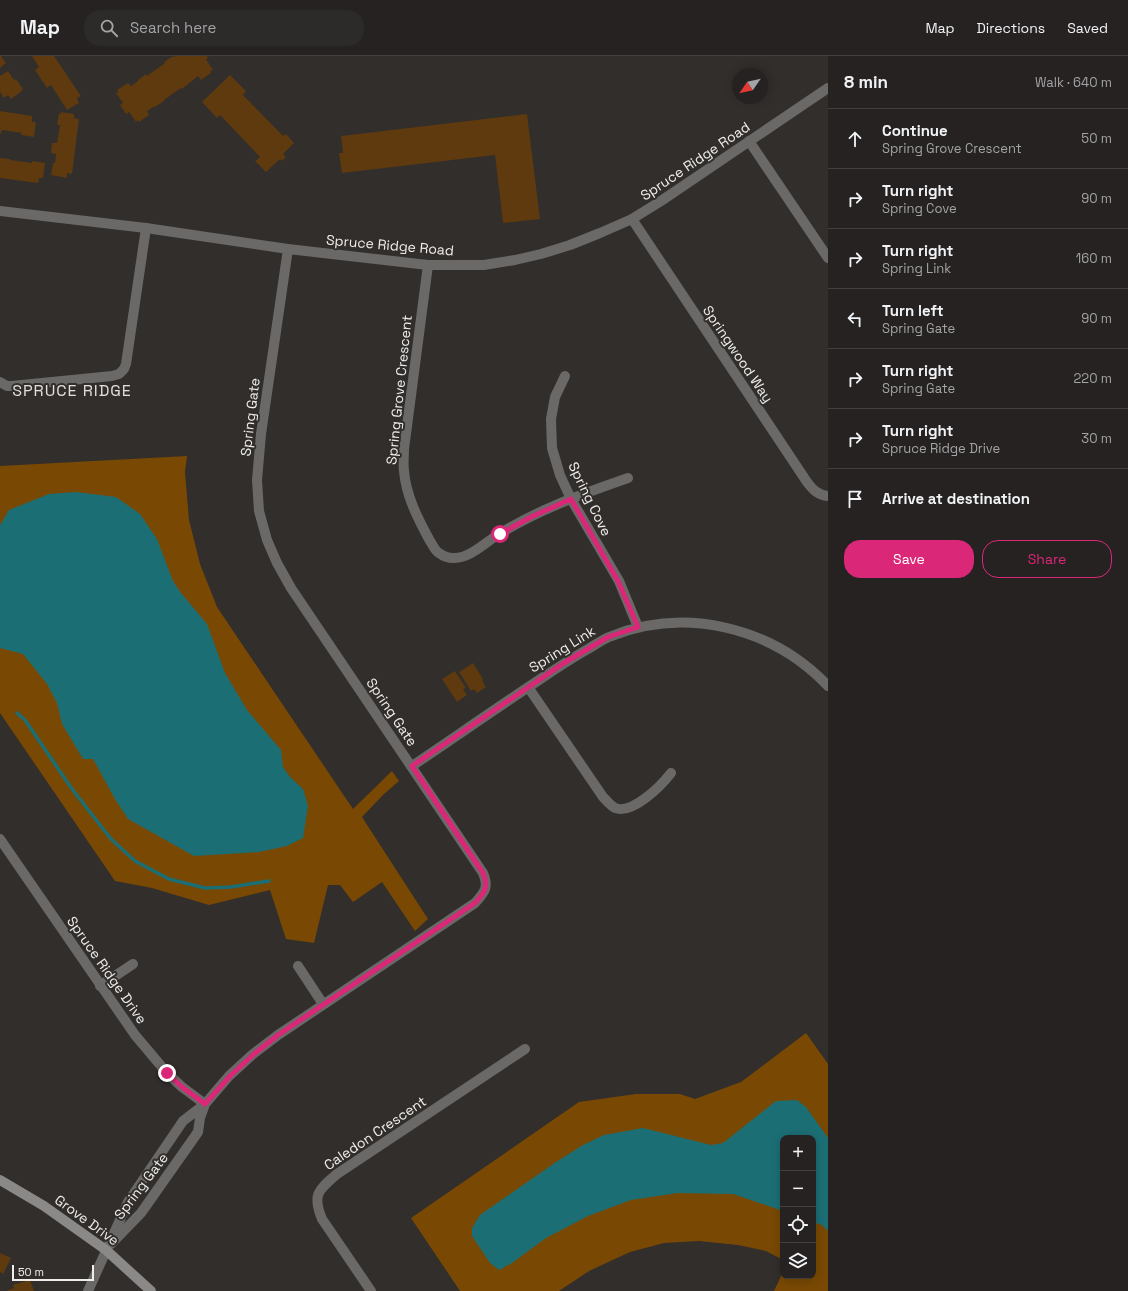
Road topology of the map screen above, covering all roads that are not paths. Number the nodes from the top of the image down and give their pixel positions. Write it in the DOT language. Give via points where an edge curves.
graph roads {
  1 [pos="828,88"];
  2 [pos="749,141"];
  3 [pos="0,211"];
  4 [pos="632,219"];
  5 [pos="146,228"];
  6 [pos="288,249"];
  7 [pos="828,258"];
  8 [pos="428,265"];
  9 [pos="565,376"];
  10 [pos="0,382"];
  11 [pos="628,478"];
  12 [pos="828,496"];
  13 [pos="571,499"];
  14 [pos="638,627"];
  15 [pos="826,681"];
  16 [pos="528,687"];
  17 [pos="412,766"];
  18 [pos="670,773"];
  19 [pos="0,840"];
  20 [pos="133,964"];
  21 [pos="298,966"];
  22 [pos="100,986"];
  23 [pos="323,1004"];
  24 [pos="525,1049"];
  25 [pos="205,1104"];
  26 [pos="0,1180"];
  27 [pos="106,1250"];
  28 [pos="88,1291"];
  29 [pos="151,1291"];
  30 [pos="371,1291"];
  1 -- 2 [label="street, Spruce Ridge Road"];
  2 -- 4 [label="street, Spruce Ridge Road"];
  2 -- 7 [label="street"];
  3 -- 5 [label="street, Spruce Ridge Road"];
  4 -- 8 [label="street, Spruce Ridge Road" via="570,245 515,260 484,265"];
  4 -- 12 [label="street, Springwood Way" via="807,482 815,492"];
  5 -- 6 [label="street, Spruce Ridge Road"];
  5 -- 10 [label="street" via="124,369 119,374 95,378 12,386"];
  6 -- 8 [label="street, Spruce Ridge Road"];
  6 -- 17 [label="street, Spring Gate" via="260,434 257,480 259,511 267,540 291,588"];
  8 -- 13 [label="street, Spring Grove Crescent" via="403,470 419,522 438,553 445,557 462,557 531,517"];
  9 -- 13 [label="street, Spring Cove" via="555,398 551,419 552,448"];
  11 -- 13 [label="street, Spring Grove Crescent"];
  13 -- 14 [label="street, Spring Cove" via="618,581"];
  14 -- 15 [label="street, Spring Link" via="687,622 735,629 778,649"];
  14 -- 16 [label="street, Spring Link" via="608,637"];
  16 -- 17 [label="street, Spring Link"];
  16 -- 18 [label="street" via="610,805 616,808 634,806 655,790"];
  17 -- 23 [label="street, Spring Gate" via="483,873 486,888 475,903"];
  19 -- 22 [label="street, Spruce Ridge Drive"];
  20 -- 22 [label="street"];
  21 -- 23 [label="street"];
  22 -- 25 [label="street, Spruce Ridge Drive" via="151,1055 172,1078"];
  23 -- 25 [label="street, Spring Gate" via="254,1054"];
  24 -- 30 [label="street, Caledon Crescent" via="337,1174 317,1195 317,1208 322,1220"];
  25 -- 27 [label="street, Spring Gate" via="183,1121 128,1202"];
  25 -- 27 [label="street, Spring Gate" via="198,1132 141,1213"];
  26 -- 27 [label="main road, Grove Drive" via="44,1206"];
  27 -- 28 [label="street"];
  27 -- 29 [label="main road, Grove Drive"];
}
